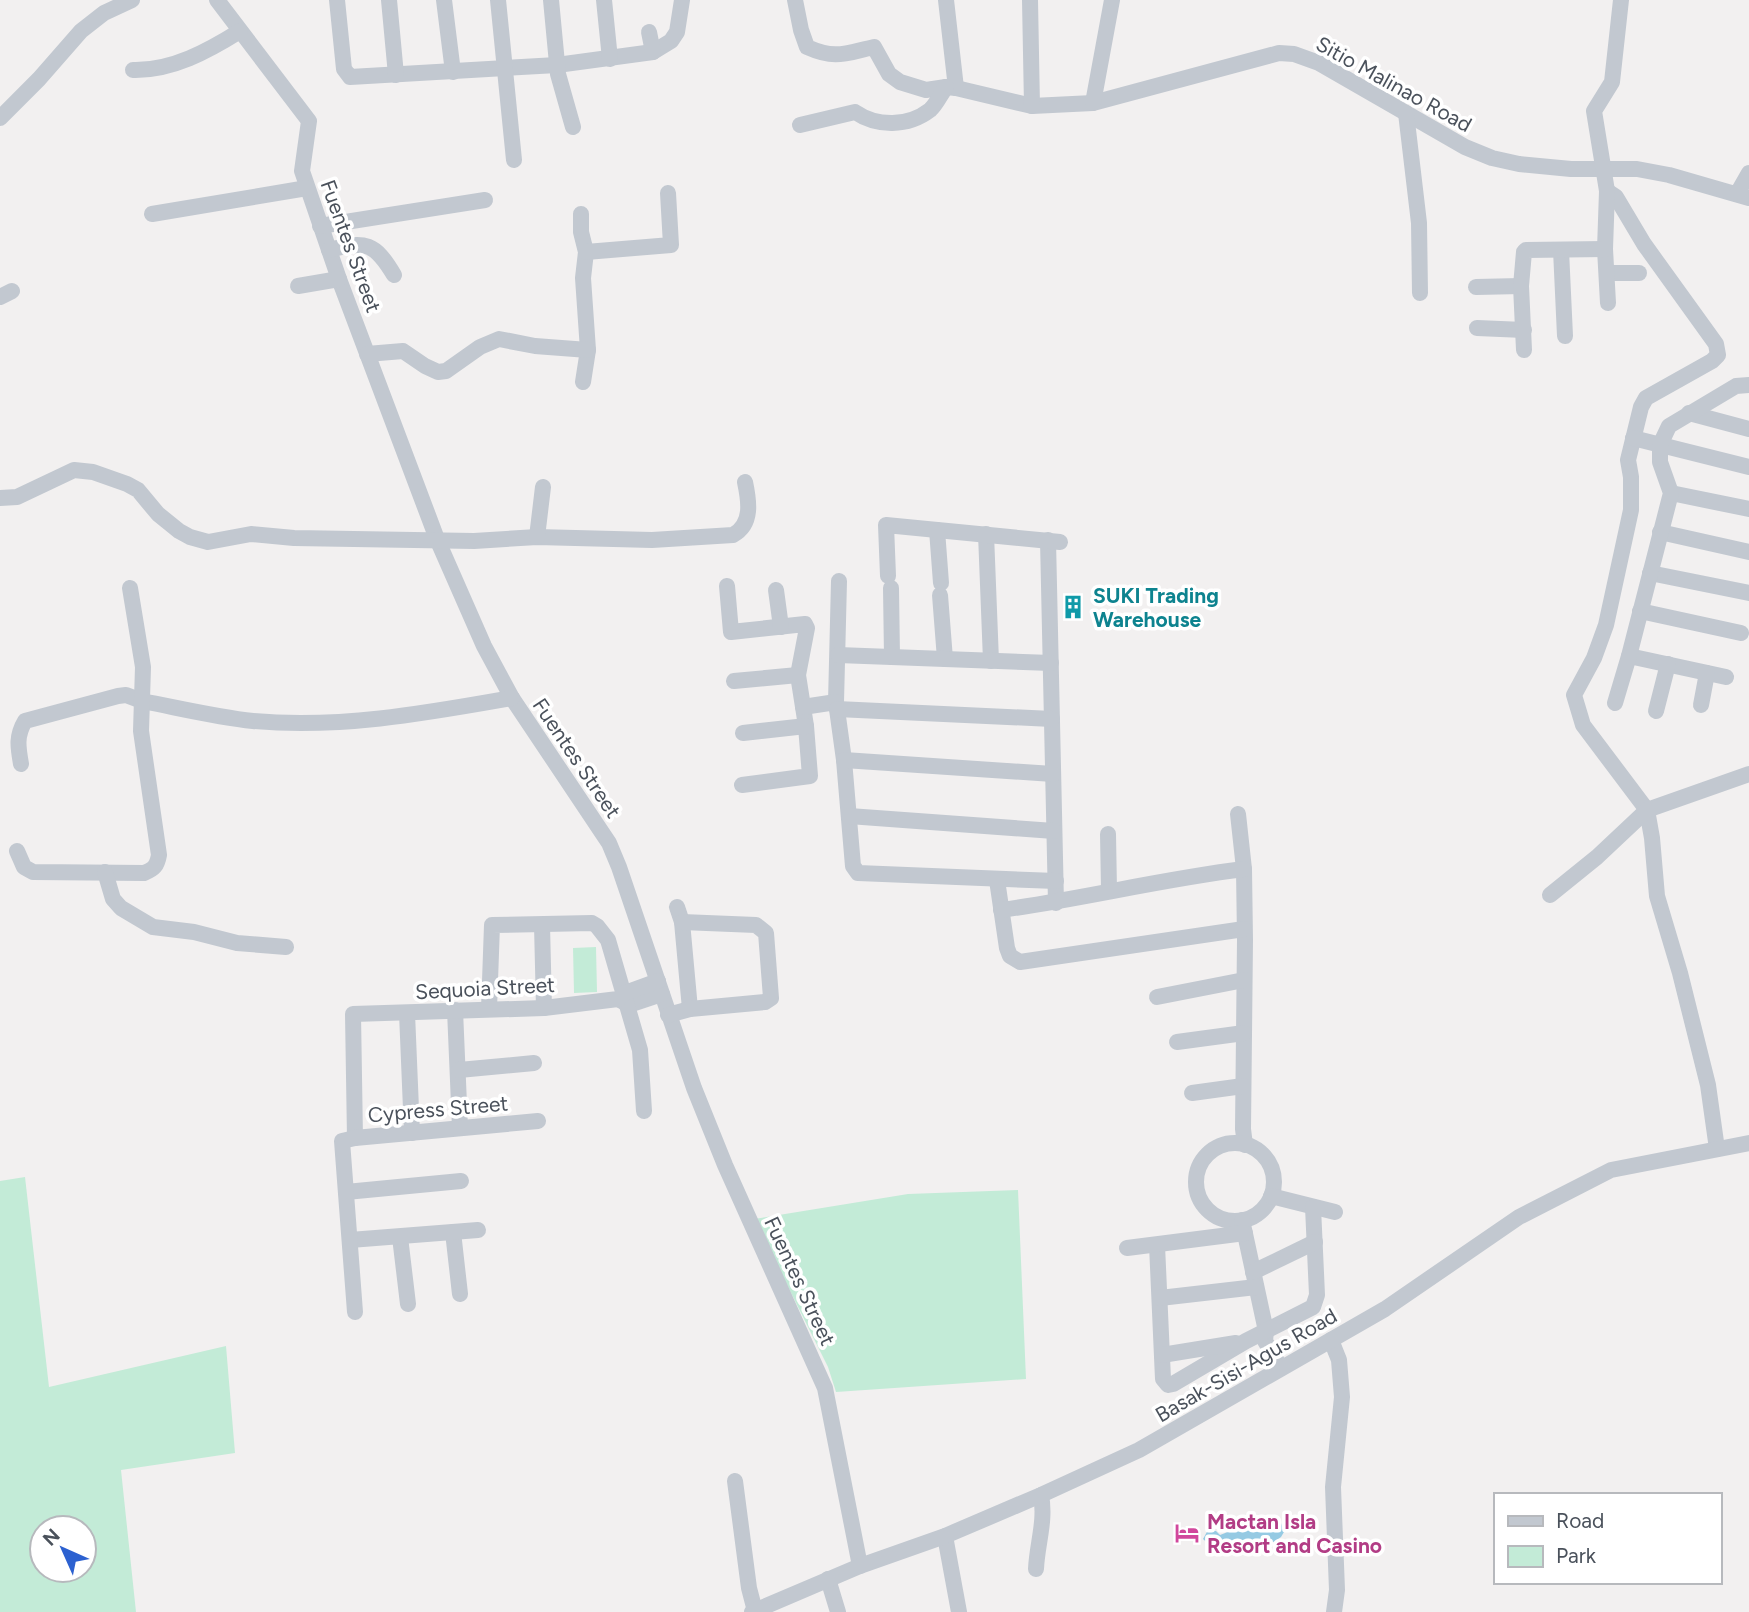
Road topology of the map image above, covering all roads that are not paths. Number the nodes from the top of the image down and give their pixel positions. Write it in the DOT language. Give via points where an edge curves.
graph roads {
  1 [pos="132,0"];
  2 [pos="217,0"];
  3 [pos="337,0"];
  4 [pos="389,0"];
  5 [pos="444,0"];
  6 [pos="498,0"];
  7 [pos="551,0"];
  8 [pos="604,0"];
  9 [pos="682,0"];
  10 [pos="795,0"];
  11 [pos="946,0"];
  12 [pos="1030,0"];
  13 [pos="1112,0"];
  14 [pos="1621,0"];
  15 [pos="240,30"];
  16 [pos="649,32"];
  17 [pos="653,52"];
  18 [pos="610,59"];
  19 [pos="557,65"];
  20 [pos="504,68"];
  21 [pos="133,70"];
  22 [pos="453,72"];
  23 [pos="396,75"];
  24 [pos="951,87"];
  25 [pos="1093,103"];
  26 [pos="1032,106"];
  27 [pos="1406,113"];
  28 [pos="0,118"];
  29 [pos="800,125"];
  30 [pos="573,127"];
  31 [pos="514,160"];
  32 [pos="1604,170"];
  33 [pos="1749,173"];
  34 [pos="307,188"];
  35 [pos="1607,191"];
  36 [pos="668,193"];
  37 [pos="1743,196"];
  38 [pos="485,200"];
  39 [pos="152,214"];
  40 [pos="581,214"];
  41 [pos="320,226"];
  42 [pos="1605,249"];
  43 [pos="329,250"];
  44 [pos="1561,250"];
  45 [pos="586,252"];
  46 [pos="1639,273"];
  47 [pos="1607,274"];
  48 [pos="394,275"];
  49 [pos="339,279"];
  50 [pos="298,286"];
  51 [pos="1521,286"];
  52 [pos="1476,287"];
  53 [pos="1420,293"];
  54 [pos="1608,303"];
  55 [pos="1477,328"];
  56 [pos="1524,330"];
  57 [pos="1565,336"];
  58 [pos="588,350"];
  59 [pos="1524,350"];
  60 [pos="367,354"];
  61 [pos="583,382"];
  62 [pos="1749,385"];
  63 [pos="1689,413"];
  64 [pos="1749,429"];
  65 [pos="1633,438"];
  66 [pos="1660,445"];
  67 [pos="1749,467"];
  68 [pos="745,482"];
  69 [pos="543,487"];
  70 [pos="1671,493"];
  71 [pos="0,499"];
  72 [pos="1749,509"];
  73 [pos="937,530"];
  74 [pos="1660,532"];
  75 [pos="986,534"];
  76 [pos="537,537"];
  77 [pos="437,539"];
  78 [pos="1749,552"];
  79 [pos="1650,573"];
  80 [pos="839,581"];
  81 [pos="727,586"];
  82 [pos="131,588"];
  83 [pos="776,590"];
  84 [pos="1749,593"];
  85 [pos="1640,611"];
  86 [pos="781,627"];
  87 [pos="1741,633"];
  88 [pos="838,655"];
  89 [pos="1629,656"];
  90 [pos="892,657"];
  91 [pos="945,659"];
  92 [pos="991,661"];
  93 [pos="1051,663"];
  94 [pos="1668,664"];
  95 [pos="1707,673"];
  96 [pos="798,675"];
  97 [pos="1726,677"];
  98 [pos="734,681"];
  99 [pos="512,698"];
  100 [pos="142,701"];
  101 [pos="1615,703"];
  102 [pos="837,705"];
  103 [pos="1701,705"];
  104 [pos="803,707"];
  105 [pos="1656,711"];
  106 [pos="1052,719"];
  107 [pos="806,726"];
  108 [pos="743,733"];
  109 [pos="844,760"];
  110 [pos="21,764"];
  111 [pos="1053,774"];
  112 [pos="1749,774"];
  113 [pos="742,785"];
  114 [pos="1647,810"];
  115 [pos="1238,814"];
  116 [pos="849,816"];
  117 [pos="1054,831"];
  118 [pos="1108,834"];
  119 [pos="17,852"];
  120 [pos="1244,869"];
  121 [pos="105,872"];
  122 [pos="997,880"];
  123 [pos="1056,881"];
  124 [pos="1109,890"];
  125 [pos="1550,895"];
  126 [pos="1056,902"];
  127 [pos="1001,910"];
  128 [pos="542,925"];
  129 [pos="1244,929"];
  130 [pos="286,947"];
  131 [pos="1244,980"];
  132 [pos="660,988"];
  133 [pos="1157,997"];
  134 [pos="624,999"];
  135 [pos="489,1009"];
  136 [pos="544,1009"];
  137 [pos="690,1009"];
  138 [pos="455,1010"];
  139 [pos="407,1013"];
  140 [pos="668,1014"];
  141 [pos="1244,1033"];
  142 [pos="1177,1042"];
  143 [pos="534,1063"];
  144 [pos="459,1070"];
  145 [pos="1243,1086"];
  146 [pos="1192,1093"];
  147 [pos="644,1111"];
  148 [pos="538,1121"];
  149 [pos="460,1128"];
  150 [pos="412,1133"];
  151 [pos="349,1140"];
  152 [pos="1749,1143"];
  153 [pos="1245,1145"];
  154 [pos="1717,1149"];
  155 [pos="461,1181"];
  156 [pos="346,1192"];
  157 [pos="1271,1196"];
  158 [pos="1314,1207"];
  159 [pos="1335,1212"];
  160 [pos="1243,1227"];
  161 [pos="478,1230"];
  162 [pos="453,1232"];
  163 [pos="400,1237"];
  164 [pos="350,1240"];
  165 [pos="1315,1242"];
  166 [pos="1157,1245"];
  167 [pos="1127,1248"];
  168 [pos="1254,1279"];
  169 [pos="460,1294"];
  170 [pos="1160,1298"];
  171 [pos="408,1304"];
  172 [pos="355,1312"];
  173 [pos="1266,1331"];
  174 [pos="1331,1340"];
  175 [pos="1246,1341"];
  176 [pos="1162,1355"];
  177 [pos="1285,1366"];
  178 [pos="735,1481"];
  179 [pos="1041,1495"];
  180 [pos="945,1536"];
  181 [pos="860,1566"];
  182 [pos="1036,1569"];
  183 [pos="828,1579"];
  184 [pos="753,1611"];
  185 [pos="838,1612"];
  186 [pos="959,1612"];
  187 [pos="1334,1612"];
  1 -- 28 [label="street" via="81,31"];
  2 -- 15 [label="street, Fuentes Street"];
  3 -- 23 [label="street" via="347,75"];
  4 -- 23 [label="street"];
  5 -- 22 [label="street"];
  6 -- 20 [label="street"];
  7 -- 19 [label="street"];
  8 -- 18 [label="street"];
  9 -- 17 [label="street" via="677,32"];
  10 -- 24 [label="street, Sitio Malinao Road" via="807,47 835,56 874,47 889,74 900,82 926,90"];
  11 -- 24 [label="street"];
  12 -- 26 [label="street"];
  13 -- 25 [label="street"];
  14 -- 32 [label="street" via="1612,82 1594,111"];
  15 -- 21 [label="street" via="190,58"];
  15 -- 34 [label="street, Fuentes Street" via="309,121 302,171"];
  16 -- 17 [label="street"];
  17 -- 18 [label="street"];
  18 -- 19 [label="street"];
  19 -- 20 [label="street"];
  19 -- 30 [label="street"];
  20 -- 22 [label="street"];
  20 -- 31 [label="street"];
  22 -- 23 [label="street"];
  24 -- 26 [label="street, Sitio Malinao Road"];
  24 -- 29 [label="street" via="931,109 908,120 875,123 855,112"];
  25 -- 26 [label="street, Sitio Malinao Road"];
  25 -- 27 [label="street, Sitio Malinao Road" via="1286,53 1319,63"];
  27 -- 32 [label="street, Sitio Malinao Road" via="1492,158"];
  27 -- 53 [label="street" via="1419,223"];
  32 -- 35 [label="street"];
  32 -- 37 [label="street, Sitio Malinao Road" via="1637,169"];
  33 -- 37 [label="street"];
  34 -- 39 [label="street"];
  34 -- 41 [label="street, Fuentes Street"];
  35 -- 42 [label="street"];
  35 -- 65 [label="street" via="1616,197 1716,344 1718,355 1646,398"];
  36 -- 45 [label="street" via="671,245"];
  38 -- 41 [label="street"];
  40 -- 45 [label="street"];
  41 -- 43 [label="street, Fuentes Street"];
  42 -- 44 [label="street"];
  42 -- 47 [label="street"];
  43 -- 48 [label="street" via="367,245 382,255"];
  43 -- 49 [label="street, Fuentes Street"];
  44 -- 51 [label="street" via="1526,250"];
  44 -- 57 [label="street"];
  45 -- 58 [label="street" via="583,278"];
  46 -- 47 [label="street"];
  47 -- 54 [label="street"];
  49 -- 50 [label="street"];
  49 -- 60 [label="street, Fuentes Street"];
  51 -- 52 [label="street"];
  51 -- 56 [label="street"];
  55 -- 56 [label="street"];
  56 -- 59 [label="street"];
  58 -- 60 [label="street" via="499,339 438,372 403,351"];
  58 -- 61 [label="street"];
  60 -- 77 [label="street, Fuentes Street"];
  62 -- 63 [label="street" via="1736,386"];
  63 -- 64 [label="street"];
  63 -- 66 [label="street" via="1669,426"];
  65 -- 66 [label="street"];
  65 -- 114 [label="street" via="1628,460 1631,510 1606,625 1574,695 1583,725"];
  66 -- 67 [label="street"];
  66 -- 70 [label="street" via="1660,462"];
  68 -- 76 [label="street" via="748,516 733,535 652,540"];
  69 -- 76 [label="street"];
  70 -- 72 [label="street"];
  70 -- 74 [label="street"];
  71 -- 77 [label="street" via="17,497 74,470 127,484 179,531 208,542 251,534"];
  73 -- 75 [label="street"];
  73 -- 90 [label="street" via="887,525"];
  73 -- 91 [label="street"];
  74 -- 78 [label="street"];
  74 -- 79 [label="street"];
  75 -- 92 [label="street"];
  75 -- 93 [label="street" via="1054,541"];
  76 -- 77 [label="street"];
  77 -- 99 [label="street, Fuentes Street"];
  79 -- 84 [label="street"];
  79 -- 85 [label="street"];
  80 -- 88 [label="street"];
  81 -- 86 [label="street" via="731,632"];
  82 -- 100 [label="street" via="143,667"];
  83 -- 86 [label="street"];
  85 -- 87 [label="street"];
  85 -- 89 [label="street"];
  86 -- 96 [label="street" via="805,624 807,628"];
  88 -- 90 [label="street"];
  88 -- 102 [label="street"];
  89 -- 94 [label="street"];
  89 -- 101 [label="street"];
  90 -- 91 [label="street"];
  91 -- 92 [label="street"];
  92 -- 93 [label="street"];
  93 -- 106 [label="street"];
  94 -- 95 [label="street"];
  94 -- 105 [label="street"];
  95 -- 97 [label="street"];
  95 -- 103 [label="street"];
  96 -- 98 [label="street"];
  96 -- 104 [label="street"];
  99 -- 100 [label="street" via="416,715 293,723 251,721"];
  99 -- 132 [label="street, Fuentes Street" via="609,843"];
  100 -- 110 [label="street" via="118,696 30,719 20,730 17,744"];
  100 -- 121 [label="street" via="141,731 159,855 154,869 144,873"];
  102 -- 104 [label="street"];
  102 -- 106 [label="street"];
  102 -- 109 [label="street"];
  104 -- 107 [label="street"];
  106 -- 111 [label="street"];
  107 -- 108 [label="street"];
  107 -- 113 [label="street" via="810,776"];
  109 -- 111 [label="street"];
  109 -- 116 [label="street"];
  111 -- 117 [label="street"];
  112 -- 114 [label="street"];
  114 -- 125 [label="street"];
  114 -- 154 [label="street" via="1657,896 1708,1085"];
  115 -- 120 [label="street"];
  116 -- 117 [label="street"];
  116 -- 122 [label="street" via="850,859 858,873"];
  117 -- 123 [label="street"];
  118 -- 124 [label="street"];
  119 -- 121 [label="street" via="24,867 33,872"];
  120 -- 124 [label="street"];
  120 -- 129 [label="street"];
  121 -- 130 [label="street" via="113,899 153,927"];
  122 -- 123 [label="street"];
  122 -- 127 [label="street"];
  123 -- 126 [label="street"];
  124 -- 126 [label="street"];
  126 -- 127 [label="street"];
  127 -- 129 [label="street" via="1010,956 1020,962"];
  128 -- 134 [label="street" via="597,926 608,940"];
  128 -- 135 [label="street" via="492,925"];
  128 -- 136 [label="street"];
  129 -- 131 [label="street"];
  131 -- 133 [label="street"];
  131 -- 141 [label="street"];
  132 -- 134 [label="street, Sequoia Street"];
  132 -- 140 [label="street, Fuentes Street"];
  134 -- 136 [label="street, Sequoia Street"];
  134 -- 147 [label="street" via="640,1050"];
  135 -- 136 [label="street, Sequoia Street"];
  135 -- 138 [label="street, Sequoia Street"];
  137 -- 137 [label="street" via="680,914 762,928 771,998"];
  137 -- 140 [label="street"];
  138 -- 139 [label="street, Sequoia Street"];
  138 -- 144 [label="street"];
  139 -- 150 [label="street"];
  139 -- 151 [label="street, Sequoia Street" via="353,1014"];
  140 -- 181 [label="street, Fuentes Street" via="725,1165 825,1388"];
  141 -- 142 [label="street"];
  141 -- 145 [label="street"];
  143 -- 144 [label="street"];
  144 -- 149 [label="street"];
  145 -- 146 [label="street"];
  145 -- 153 [label="street"];
  148 -- 149 [label="street, Cypress Street"];
  149 -- 150 [label="street, Cypress Street"];
  150 -- 151 [label="street, Cypress Street"];
  151 -- 156 [label="street"];
  152 -- 154 [label="street, Basak-Sisi-Agus Road"];
  153 -- 157 [label="street" via="1262,1154 1270,1165"];
  153 -- 160 [label="street" via="1227,1144 1210,1152 1199,1167 1196,1185 1202,1202 1215,1215"];
  154 -- 174 [label="street, Basak-Sisi-Agus Road" via="1611,1170 1519,1217 1385,1309"];
  155 -- 156 [label="street"];
  156 -- 164 [label="street"];
  157 -- 158 [label="street"];
  157 -- 160 [label="street"];
  158 -- 159 [label="street"];
  158 -- 165 [label="street"];
  160 -- 166 [label="street"];
  160 -- 168 [label="street"];
  161 -- 162 [label="street"];
  162 -- 163 [label="street"];
  162 -- 169 [label="street"];
  163 -- 164 [label="street"];
  163 -- 171 [label="street"];
  164 -- 172 [label="street"];
  165 -- 168 [label="street"];
  165 -- 173 [label="street" via="1316,1302"];
  166 -- 167 [label="street"];
  166 -- 170 [label="street"];
  168 -- 170 [label="street"];
  168 -- 173 [label="street"];
  170 -- 176 [label="street"];
  173 -- 175 [label="street"];
  173 -- 177 [label="street"];
  174 -- 177 [label="street, Basak-Sisi-Agus Road"];
  174 -- 187 [label="street" via="1339,1360 1342,1397 1333,1487"];
  175 -- 176 [label="street"];
  175 -- 176 [label="street" via="1168,1385 1163,1379"];
  177 -- 179 [label="street, Basak-Sisi-Agus Road" via="1139,1450"];
  178 -- 184 [label="street"];
  179 -- 180 [label="street, Basak-Sisi-Agus Road"];
  179 -- 182 [label="street" via="1044,1513"];
  180 -- 181 [label="street, Basak-Sisi-Agus Road"];
  180 -- 186 [label="street"];
  181 -- 183 [label="street, Basak-Sisi-Agus Road"];
  183 -- 184 [label="street, Basak-Sisi-Agus Road"];
  183 -- 185 [label="street"];
}
